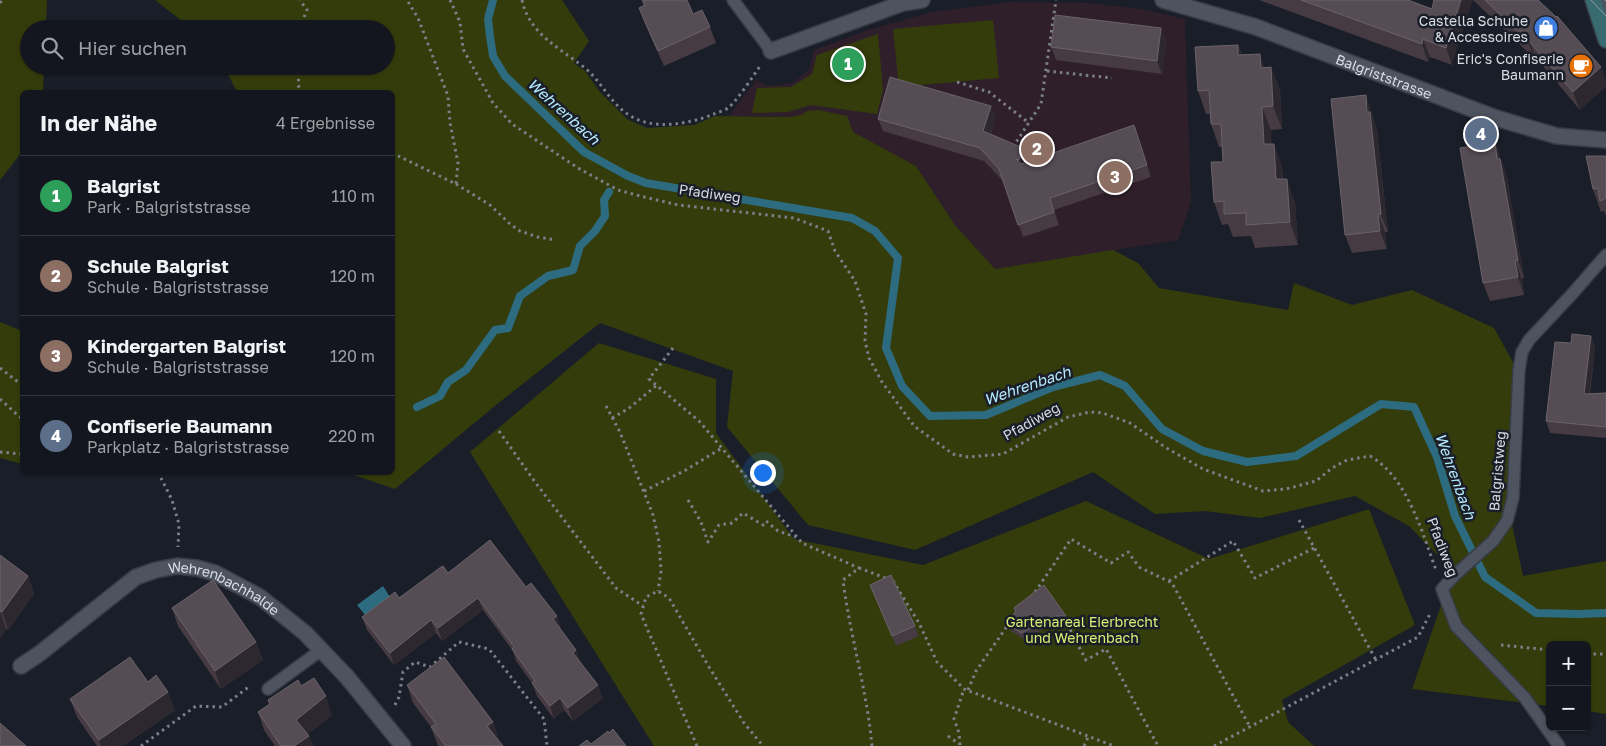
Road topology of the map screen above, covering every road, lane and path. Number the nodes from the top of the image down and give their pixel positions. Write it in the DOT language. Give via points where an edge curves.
graph roads {
  1 [pos="2,0"];
  2 [pos="300,0"];
  3 [pos="407,0"];
  4 [pos="450,0"];
  5 [pos="522,0"];
  6 [pos="734,0"];
  7 [pos="922,0"];
  8 [pos="1056,0"];
  9 [pos="1163,0"];
  10 [pos="1593,0"];
  11 [pos="1598,0"];
  12 [pos="0,3"];
  13 [pos="1606,8"];
  14 [pos="303,20"];
  15 [pos="1606,40"];
  16 [pos="771,51"];
  17 [pos="1047,71"];
  18 [pos="299,75"];
  19 [pos="1112,78"];
  20 [pos="957,82"];
  21 [pos="300,90"];
  22 [pos="1029,123"];
  23 [pos="1606,140"];
  24 [pos="1013,147"];
  25 [pos="395,154"];
  26 [pos="456,184"];
  27 [pos="556,240"];
  28 [pos="1606,255"];
  29 [pos="674,348"];
  30 [pos="0,368"];
  31 [pos="20,383"];
  32 [pos="657,386"];
  33 [pos="0,399"];
  34 [pos="606,406"];
  35 [pos="20,417"];
  36 [pos="612,418"];
  37 [pos="499,432"];
  38 [pos="722,448"];
  39 [pos="0,452"];
  40 [pos="20,454"];
  41 [pos="160,475"];
  42 [pos="644,491"];
  43 [pos="688,500"];
  44 [pos="1299,520"];
  45 [pos="797,537"];
  46 [pos="1314,548"];
  47 [pos="177,566"];
  48 [pos="859,568"];
  49 [pos="1169,581"];
  50 [pos="1442,589"];
  51 [pos="658,591"];
  52 [pos="1030,599"];
  53 [pos="644,606"];
  54 [pos="1014,619"];
  55 [pos="1067,624"];
  56 [pos="1464,636"];
  57 [pos="321,650"];
  58 [pos="1546,650"];
  59 [pos="1591,654"];
  60 [pos="1606,654"];
  61 [pos="1376,660"];
  62 [pos="21,666"];
  63 [pos="268,689"];
  64 [pos="966,689"];
  65 [pos="384,722"];
  66 [pos="1250,727"];
  67 [pos="948,736"];
  68 [pos="1088,736"];
  69 [pos="399,745"];
  70 [pos="960,745"];
  71 [pos="141,746"];
  72 [pos="547,746"];
  73 [pos="697,746"];
  74 [pos="763,746"];
  75 [pos="872,746"];
  76 [pos="1084,746"];
  77 [pos="1114,746"];
  78 [pos="1158,746"];
  79 [pos="1214,746"];
  80 [pos="1559,746"];
  1 -- 12 [label="path"];
  2 -- 14 [label="path" via="307,10"];
  3 -- 26 [label="path" via="418,18 448,96 458,162"];
  4 -- 50 [label="path, Pfadiweg" via="460,22 463,49 493,103 512,124 578,168 618,190 640,196 678,205 794,218 828,231 835,251 855,281 866,314 865,341 869,358 882,382 914,426 953,454 1003,454 1068,417 1090,412 1103,413 1130,424 1203,469 1263,491 1316,481 1347,460 1370,456 1378,460 1405,493"];
  5 -- 16 [label="path" via="530,20 546,40 586,69 615,105 629,116 653,124 687,122 728,108"];
  6 -- 16 [label="lane"];
  7 -- 16 [label="street"];
  8 -- 17 [label="path"];
  9 -- 23 [label="street, Balgriststrasse" via="1256,27 1496,118 1557,136"];
  10 -- 15 [label="main road"];
  11 -- 13 [label="lane"];
  17 -- 19 [label="path"];
  17 -- 22 [label="path" via="1041,104"];
  18 -- 21 [label="path"];
  20 -- 22 [label="path" via="989,92"];
  22 -- 24 [label="path"];
  25 -- 26 [label="path"];
  26 -- 27 [label="path" via="490,205 520,231"];
  28 -- 50 [label="lane, Balgristweg" via="1529,340 1522,352 1518,370 1513,498 1508,521 1493,541"];
  29 -- 32 [label="path" via="648,378"];
  30 -- 31 [label="path"];
  32 -- 36 [label="path"];
  32 -- 38 [label="path" via="699,421"];
  33 -- 35 [label="path"];
  34 -- 36 [label="path"];
  36 -- 42 [label="path"];
  37 -- 53 [label="path" via="616,588"];
  38 -- 42 [label="path"];
  38 -- 45 [label="path"];
  39 -- 40 [label="path"];
  41 -- 47 [label="path" via="179,524"];
  42 -- 51 [label="path" via="659,542 661,571"];
  43 -- 45 [label="path" via="702,522 708,542 719,525 732,523 743,513 763,525 766,521 778,531"];
  44 -- 46 [label="path"];
  45 -- 48 [label="path" via="802,543"];
  46 -- 49 [label="path" via="1255,578 1233,542"];
  46 -- 61 [label="path"];
  47 -- 57 [label="street, Wehrenbachhalde" via="215,573 260,597"];
  47 -- 62 [label="street, Wehrenbachhalde" via="136,577"];
  48 -- 64 [label="path" via="894,581 937,662"];
  48 -- 75 [label="path" via="843,580 846,609 870,719"];
  49 -- 52 [label="path" via="1139,567 1128,552 1111,563 1071,539"];
  49 -- 66 [label="path"];
  50 -- 56 [label="lane, Pfadiweg" via="1456,626"];
  50 -- 61 [label="path" via="1418,637"];
  51 -- 53 [label="path" via="646,597"];
  51 -- 74 [label="path" via="669,598 709,667"];
  53 -- 73 [label="path" via="641,614"];
  54 -- 64 [label="path" via="1002,632"];
  55 -- 78 [label="path" via="1086,660 1106,649"];
  56 -- 58 [label="path" via="1482,643"];
  56 -- 80 [label="lane, Pfadiweg" via="1525,698"];
  57 -- 63 [label="lane"];
  57 -- 65 [label="street, Wehrenbachhalde"];
  59 -- 60 [label="path"];
  61 -- 66 [label="path"];
  63 -- 71 [label="path" via="250,686 222,707 196,706"];
  64 -- 68 [label="path"];
  64 -- 70 [label="path" via="954,719"];
  65 -- 69 [label="street, Wehrenbachhalde"];
  65 -- 72 [label="path" via="399,697 403,672 415,662 430,667 459,642 489,649 544,720"];
  66 -- 79 [label="path"];
  67 -- 70 [label="path"];
  68 -- 76 [label="path"];
  68 -- 77 [label="path"];
}
